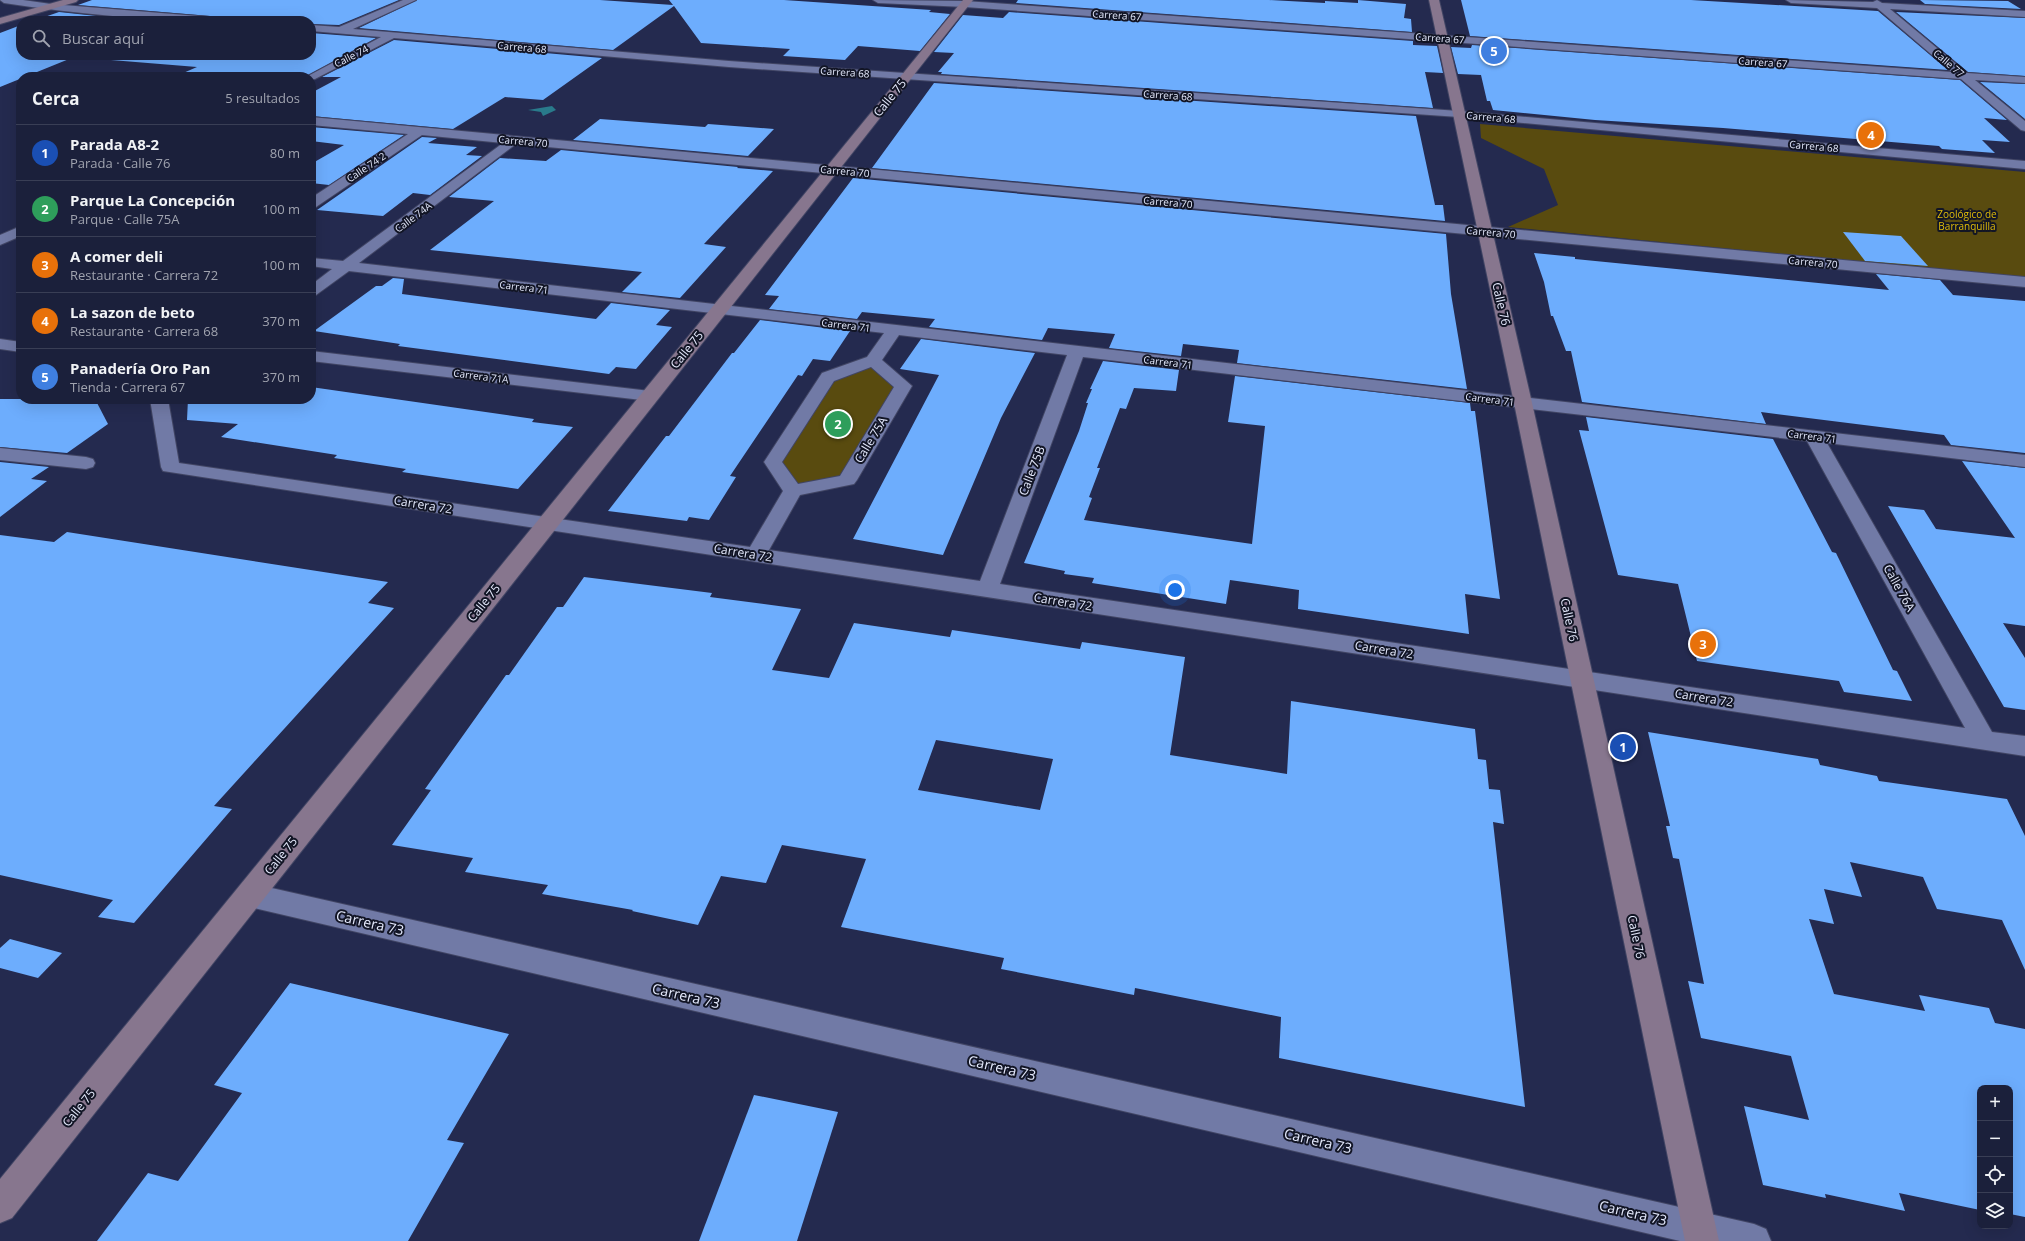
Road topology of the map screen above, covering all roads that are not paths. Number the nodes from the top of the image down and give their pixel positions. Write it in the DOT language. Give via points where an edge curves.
graph roads {
  1 [pos="4,0"];
  2 [pos="73,0"];
  3 [pos="411,0"];
  4 [pos="878,0"];
  5 [pos="1434,0"];
  6 [pos="1791,0"];
  7 [pos="967,2"];
  8 [pos="1876,3"];
  9 [pos="53,4"];
  10 [pos="37,6"];
  11 [pos="2025,14"];
  12 [pos="0,16"];
  13 [pos="172,16"];
  14 [pos="0,21"];
  15 [pos="316,28"];
  16 [pos="340,30"];
  17 [pos="392,35"];
  18 [pos="1442,38"];
  19 [pos="316,74"];
  20 [pos="1964,76"];
  21 [pos="907,77"];
  22 [pos="2025,80"];
  23 [pos="1459,114"];
  24 [pos="316,121"];
  25 [pos="330,122"];
  26 [pos="2025,126"];
  27 [pos="316,130"];
  28 [pos="420,131"];
  29 [pos="514,140"];
  30 [pos="2025,165"];
  31 [pos="832,170"];
  32 [pos="316,201"];
  33 [pos="1484,231"];
  34 [pos="16,233"];
  35 [pos="0,241"];
  36 [pos="316,263"];
  37 [pos="347,267"];
  38 [pos="2025,282"];
  39 [pos="316,289"];
  40 [pos="720,310"];
  41 [pos="894,330"];
  42 [pos="0,344"];
  43 [pos="16,346"];
  44 [pos="1077,351"];
  45 [pos="316,357"];
  46 [pos="873,361"];
  47 [pos="650,396"];
  48 [pos="1523,403"];
  49 [pos="160,404"];
  50 [pos="1814,437"];
  51 [pos="0,454"];
  52 [pos="2025,461"];
  53 [pos="86,463"];
  54 [pos="793,492"];
  55 [pos="548,524"];
  56 [pos="756,555"];
  57 [pos="987,590"];
  58 [pos="1581,680"];
  59 [pos="1984,740"];
  60 [pos="2025,746"];
  61 [pos="250,895"];
  62 [pos="0,1206"];
  63 [pos="1701,1235"];
  64 [pos="1754,1241"];
  1 -- 10 [label="street"];
  2 -- 9 [label="street"];
  3 -- 16 [label="street"];
  4 -- 7 [label="street, Carrera 67"];
  5 -- 18 [label="street, Calle 76"];
  6 -- 8 [label="street"];
  7 -- 18 [label="street, Carrera 67"];
  7 -- 21 [label="street, Calle 75"];
  8 -- 11 [label="street"];
  8 -- 20 [label="street, Calle 77"];
  9 -- 10 [label="street"];
  9 -- 13 [label="street"];
  9 -- 14 [label="street"];
  10 -- 12 [label="street"];
  15 -- 16 [label="street, Carrera 68"];
  16 -- 17 [label="street, Carrera 68"];
  17 -- 19 [label="street, Calle 74"];
  17 -- 21 [label="street, Carrera 68" via="574,52"];
  18 -- 20 [label="street, Carrera 67"];
  18 -- 23 [label="street, Calle 76"];
  20 -- 22 [label="street, Carrera 67"];
  20 -- 26 [label="street, Calle 77"];
  21 -- 23 [label="street, Carrera 68"];
  21 -- 31 [label="street, Calle 75"];
  23 -- 30 [label="street, Carrera 68"];
  23 -- 33 [label="street, Calle 76"];
  24 -- 25 [label="street, Carrera 70"];
  25 -- 27 [label="street"];
  25 -- 28 [label="street, Carrera 70"];
  28 -- 29 [label="street, Carrera 70"];
  28 -- 32 [label="street, Calle 74 2"];
  29 -- 31 [label="street, Carrera 70"];
  29 -- 37 [label="street, Calle 74A"];
  31 -- 33 [label="street, Carrera 70"];
  31 -- 40 [label="street, Calle 75"];
  33 -- 38 [label="street, Carrera 70"];
  33 -- 48 [label="street, Calle 76"];
  34 -- 35 [label="street"];
  36 -- 37 [label="street, Carrera 71"];
  37 -- 39 [label="street, Calle 74A"];
  37 -- 40 [label="street, Carrera 71"];
  40 -- 41 [label="street, Carrera 71"];
  40 -- 47 [label="street, Calle 75"];
  41 -- 44 [label="street, Carrera 71"];
  41 -- 46 [label="street"];
  42 -- 43 [label="street"];
  44 -- 48 [label="street, Carrera 71"];
  44 -- 57 [label="street, Calle 75B"];
  45 -- 47 [label="street, Carrera 71A"];
  46 -- 54 [label="street" via="828,377 773,462"];
  46 -- 54 [label="street, Calle 75A" via="903,386 846,480"];
  47 -- 55 [label="street, Calle 75"];
  48 -- 50 [label="street, Carrera 71"];
  48 -- 58 [label="street, Calle 76"];
  49 -- 55 [label="street, Carrera 72" via="170,468"];
  50 -- 52 [label="street, Carrera 71"];
  50 -- 59 [label="street, Calle 76A"];
  51 -- 53 [label="street"];
  54 -- 56 [label="street"];
  55 -- 56 [label="street, Carrera 72"];
  55 -- 61 [label="street, Calle 75"];
  56 -- 57 [label="street, Carrera 72"];
  57 -- 58 [label="street, Carrera 72"];
  58 -- 59 [label="street, Carrera 72"];
  58 -- 63 [label="street, Calle 76"];
  59 -- 60 [label="street, Carrera 72"];
  61 -- 62 [label="street, Calle 75"];
  61 -- 63 [label="street, Carrera 73"];
  63 -- 64 [label="street, Carrera 73"];
}
